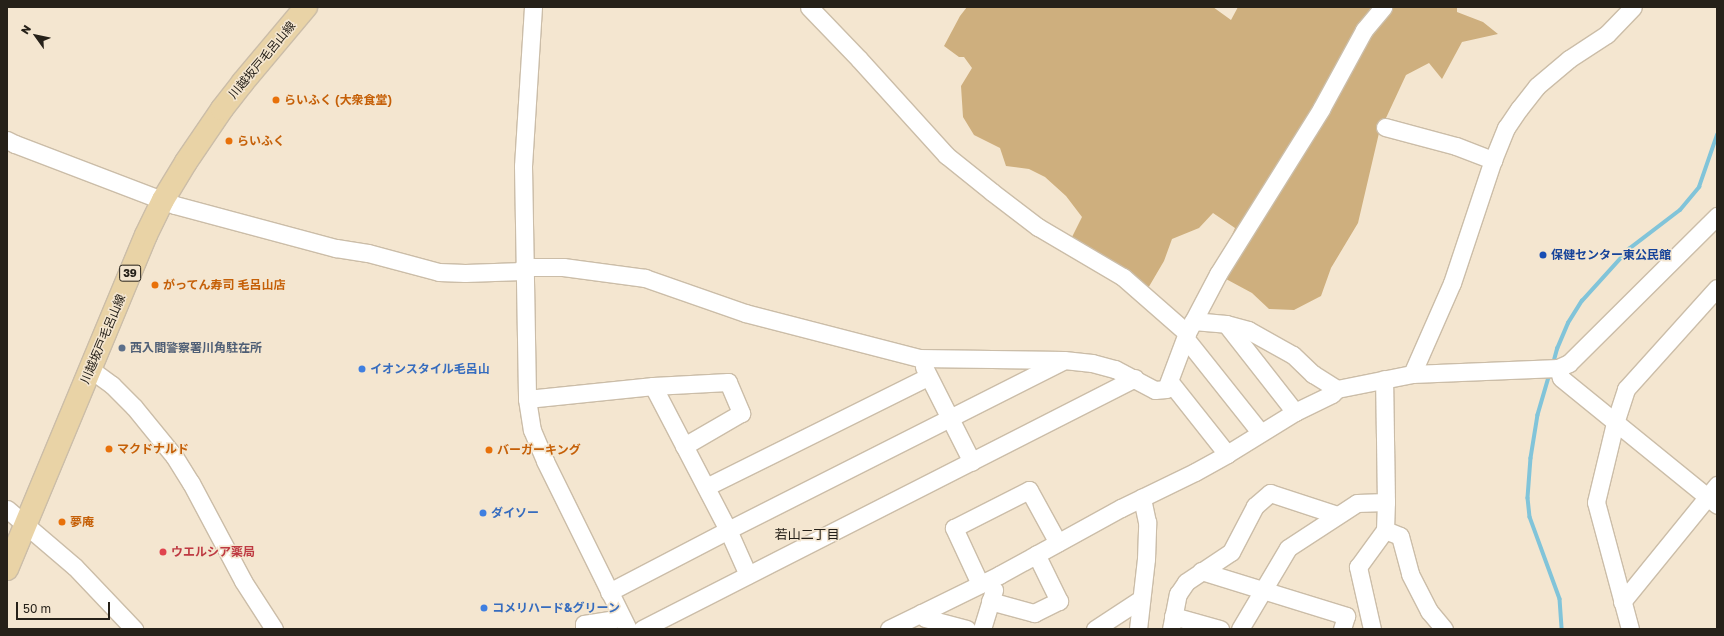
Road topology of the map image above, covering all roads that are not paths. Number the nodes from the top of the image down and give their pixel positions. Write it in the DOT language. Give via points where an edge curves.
graph roads {
  1 [pos="306,7"];
  2 [pos="533,7"];
  3 [pos="809,7"];
  4 [pos="1383,7"];
  5 [pos="1633,7"];
  6 [pos="1385,127"];
  7 [pos="7,140"];
  8 [pos="1493,160"];
  9 [pos="164,200"];
  10 [pos="1714,224"];
  11 [pos="523,269"];
  12 [pos="1717,288"];
  13 [pos="1226,324"];
  14 [pos="1189,331"];
  15 [pos="919,358"];
  16 [pos="1064,360"];
  17 [pos="1558,368"];
  18 [pos="90,369"];
  19 [pos="1412,374"];
  20 [pos="928,376"];
  21 [pos="1135,378"];
  22 [pos="1384,378"];
  23 [pos="1170,382"];
  24 [pos="653,386"];
  25 [pos="1337,389"];
  26 [pos="527,399"];
  27 [pos="1295,412"];
  28 [pos="949,419"];
  29 [pos="1615,423"];
  30 [pos="1260,432"];
  31 [pos="684,446"];
  32 [pos="1227,454"];
  33 [pos="972,462"];
  34 [pos="706,487"];
  35 [pos="1714,496"];
  36 [pos="1142,498"];
  37 [pos="1386,502"];
  38 [pos="7,509"];
  39 [pos="1337,515"];
  40 [pos="26,525"];
  41 [pos="728,530"];
  42 [pos="1385,530"];
  43 [pos="1058,543"];
  44 [pos="1036,554"];
  45 [pos="7,569"];
  46 [pos="1202,571"];
  47 [pos="748,575"];
  48 [pos="999,575"];
  49 [pos="980,584"];
  50 [pos="1262,591"];
  51 [pos="609,592"];
  52 [pos="1141,599"];
  53 [pos="990,601"];
  54 [pos="1622,602"];
  55 [pos="921,613"];
  56 [pos="1172,623"];
  57 [pos="624,624"];
  58 [pos="134,629"];
  59 [pos="274,629"];
  60 [pos="584,629"];
  61 [pos="642,629"];
  62 [pos="889,629"];
  63 [pos="967,629"];
  64 [pos="982,629"];
  65 [pos="1095,629"];
  66 [pos="1138,629"];
  67 [pos="1220,629"];
  68 [pos="1240,629"];
  69 [pos="1342,629"];
  70 [pos="1372,629"];
  71 [pos="1444,629"];
  72 [pos="1630,629"];
  1 -- 9 [label="main road, 川越坂戸毛呂山線 / 39" via="222,109"];
  2 -- 11 [label="street" via="523,166"];
  3 -- 14 [label="street" via="946,155 1038,227 1123,277"];
  4 -- 14 [label="street" via="1364,30 1321,109 1218,274"];
  5 -- 8 [label="street" via="1607,34 1569,59 1538,86 1506,128"];
  6 -- 8 [label="street" via="1456,146"];
  7 -- 9 [label="street"];
  8 -- 19 [label="street" via="1452,283"];
  9 -- 11 [label="street" via="336,248 368,253 439,272"];
  9 -- 18 [label="main road, 川越坂戸毛呂山線 / 39" via="146,235"];
  10 -- 17 [label="street" via="1569,362"];
  11 -- 15 [label="street" via="563,268 645,278 704,300 771,320"];
  11 -- 26 [label="street"];
  12 -- 29 [label="street" via="1626,389"];
  13 -- 14 [label="street"];
  13 -- 25 [label="street" via="1248,330 1276,345"];
  13 -- 27 [label="street"];
  14 -- 23 [label="street"];
  14 -- 30 [label="street"];
  15 -- 16 [label="street"];
  15 -- 20 [label="street"];
  16 -- 21 [label="street" via="1092,363"];
  16 -- 28 [label="street"];
  17 -- 19 [label="street"];
  17 -- 29 [label="street" via="1561,378"];
  18 -- 40 [label="main road, 川越坂戸毛呂山線 / 39"];
  18 -- 59 [label="street" via="112,385 134,407 174,456 243,582"];
  19 -- 22 [label="street"];
  20 -- 28 [label="street"];
  20 -- 34 [label="street"];
  21 -- 23 [label="street" via="1156,390 1166,389"];
  21 -- 33 [label="street"];
  22 -- 25 [label="street"];
  22 -- 37 [label="street"];
  23 -- 32 [label="street"];
  24 -- 26 [label="street"];
  24 -- 31 [label="street"];
  24 -- 31 [label="street" via="728,382 741,413"];
  25 -- 27 [label="street"];
  26 -- 51 [label="street" via="532,430 545,461"];
  27 -- 30 [label="street"];
  28 -- 33 [label="street"];
  28 -- 41 [label="street"];
  29 -- 35 [label="street"];
  29 -- 54 [label="street" via="1596,502"];
  30 -- 32 [label="street"];
  31 -- 34 [label="street"];
  32 -- 36 [label="street"];
  33 -- 47 [label="street"];
  34 -- 41 [label="street"];
  35 -- 54 [label="street"];
  36 -- 43 [label="street"];
  36 -- 52 [label="street" via="1147,522"];
  37 -- 39 [label="street" via="1357,503"];
  37 -- 42 [label="street"];
  38 -- 40 [label="street"];
  39 -- 46 [label="street" via="1270,493 1255,506 1231,552"];
  39 -- 50 [label="street" via="1288,548"];
  40 -- 45 [label="main road, 川越坂戸毛呂山線 / 39"];
  40 -- 58 [label="street" via="75,567"];
  41 -- 47 [label="street"];
  41 -- 51 [label="street"];
  42 -- 70 [label="street" via="1358,567"];
  42 -- 71 [label="street" via="1400,536 1410,574 1429,611"];
  43 -- 44 [label="street"];
  43 -- 49 [label="street" via="1029,490 954,528"];
  44 -- 48 [label="street"];
  44 -- 53 [label="street" via="1059,601 1034,613"];
  46 -- 50 [label="street"];
  46 -- 56 [label="street" via="1186,582 1178,594"];
  47 -- 61 [label="street"];
  48 -- 49 [label="street"];
  48 -- 53 [label="street"];
  49 -- 55 [label="street"];
  50 -- 68 [label="street"];
  50 -- 69 [label="street" via="1346,616"];
  51 -- 57 [label="street"];
  52 -- 65 [label="street"];
  52 -- 66 [label="street"];
  53 -- 64 [label="street"];
  54 -- 72 [label="street"];
  55 -- 62 [label="street"];
  55 -- 63 [label="street" via="925,618"];
  56 -- 67 [label="street"];
  57 -- 60 [label="street" via="584,624"];
}
